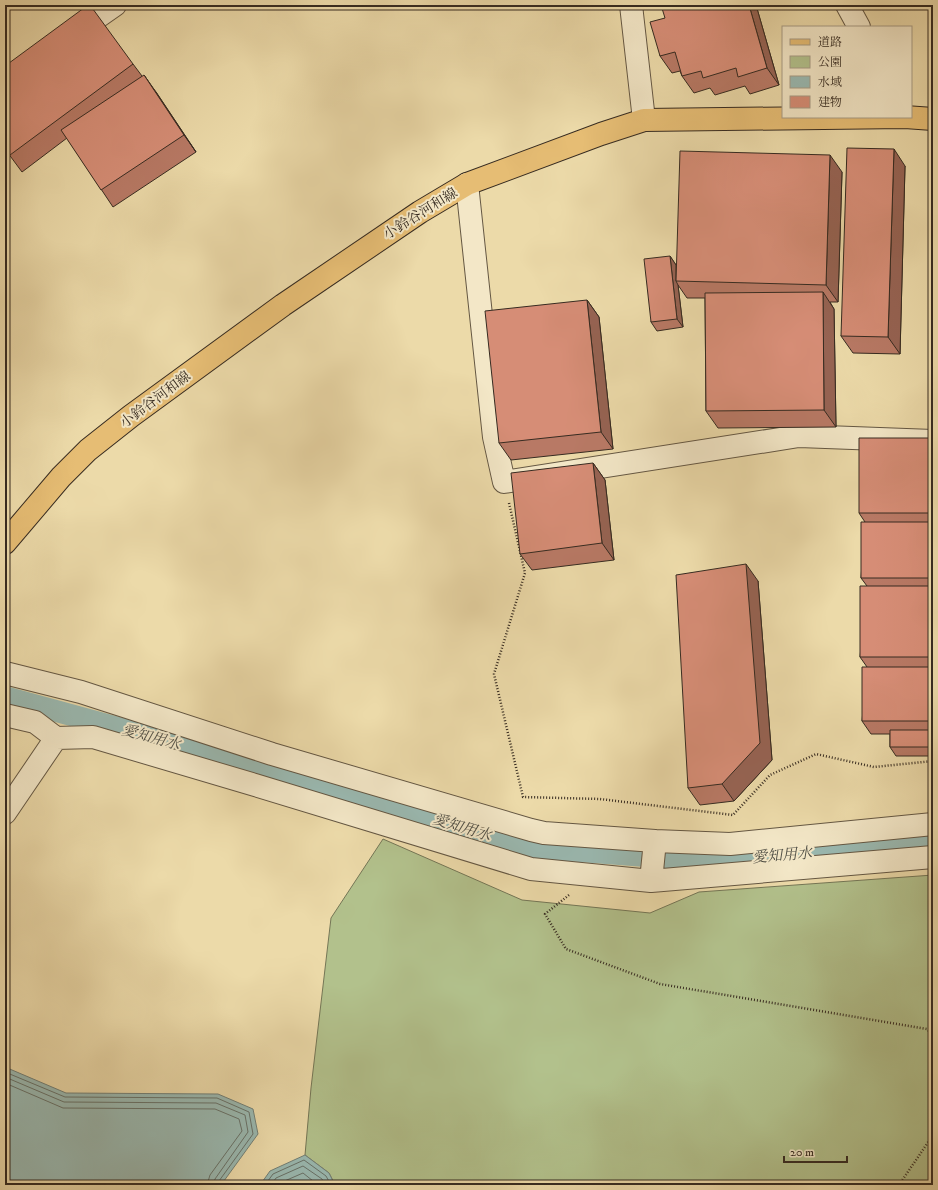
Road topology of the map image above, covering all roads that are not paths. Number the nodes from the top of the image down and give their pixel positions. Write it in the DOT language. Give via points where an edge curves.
graph roads {
  1 [pos="115,5"];
  2 [pos="631,5"];
  3 [pos="847,5"];
  4 [pos="858,26"];
  5 [pos="57,46"];
  6 [pos="912,117"];
  7 [pos="818,118"];
  8 [pos="933,118"];
  9 [pos="644,120"];
  10 [pos="467,184"];
  11 [pos="933,441"];
  12 [pos="5,542"];
  13 [pos="5,673"];
  14 [pos="5,714"];
  15 [pos="56,738"];
  16 [pos="5,814"];
  17 [pos="933,824"];
  18 [pos="655,841"];
  19 [pos="933,856"];
  20 [pos="651,876"];
  1 -- 5 [label="street"];
  2 -- 9 [label="street"];
  3 -- 4 [label="street"];
  6 -- 8 [label="main road, 小鈴谷河和線"];
  7 -- 9 [label="main road, 小鈴谷河和線"];
  9 -- 10 [label="main road, 小鈴谷河和線"];
  10 -- 11 [label="street" via="494,438 504,482 799,436"];
  10 -- 12 [label="main road, 小鈴谷河和線" via="420,212 290,301 131,416 88,450 61,477"];
  13 -- 18 [label="street" via="81,692 272,754 531,830"];
  14 -- 15 [label="street" via="35,722"];
  15 -- 16 [label="street"];
  15 -- 20 [label="street" via="93,737 531,869"];
  17 -- 18 [label="street" via="730,844"];
  18 -- 20 [label="street"];
  19 -- 20 [label="street"];
}
